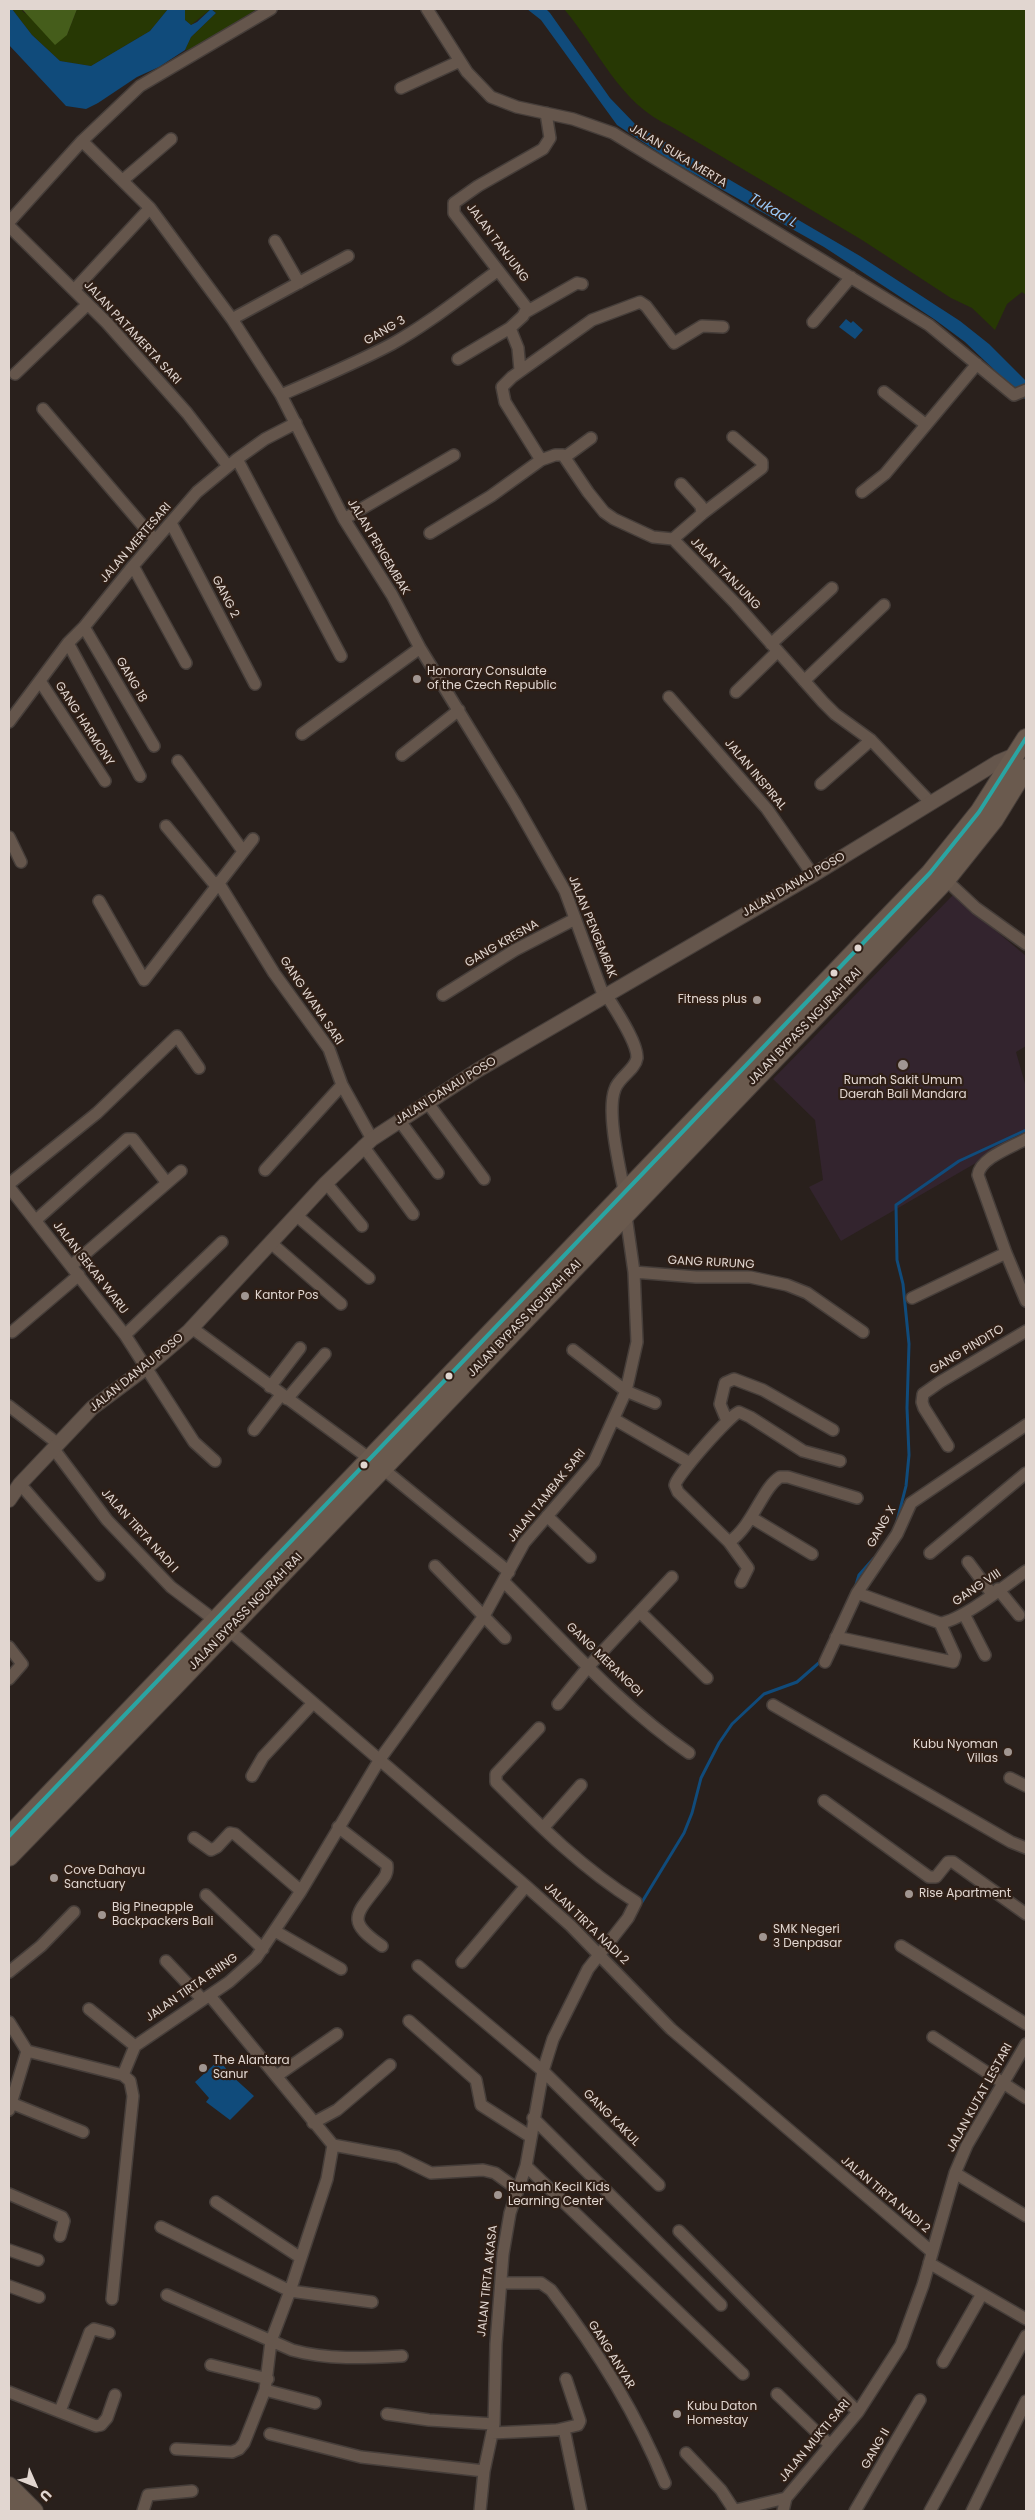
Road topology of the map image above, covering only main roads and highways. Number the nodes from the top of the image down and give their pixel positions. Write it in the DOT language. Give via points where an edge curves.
graph roads {
  1 [pos="1026,738"];
  2 [pos="1021,761"];
  3 [pos="701,1126"];
  4 [pos="376,1463"];
  5 [pos="222,1626"];
  6 [pos="9,1836"];
  7 [pos="9,1858"];
  8 [pos="9,2486"];
  9 [pos="9,2508"];
  10 [pos="12,2511"];
  11 [pos="34,2511"];
  1 -- 2 [label="highway, JALAN BYPASS NGURAH RAI"];
  2 -- 3 [label="highway, JALAN BYPASS NGURAH RAI" via="930,873"];
  2 -- 3 [label="highway, JALAN BYPASS NGURAH RAI" via="994,820 946,880"];
  3 -- 4 [label="highway, JALAN BYPASS NGURAH RAI" via="625,1195"];
  3 -- 4 [label="highway, JALAN BYPASS NGURAH RAI" via="626,1216"];
  4 -- 5 [label="highway, JALAN BYPASS NGURAH RAI"];
  5 -- 6 [label="highway, JALAN BYPASS NGURAH RAI"];
  5 -- 7 [label="highway, JALAN BYPASS NGURAH RAI"];
  8 -- 11 [label="highway"];
  9 -- 10 [label="highway"];
}
